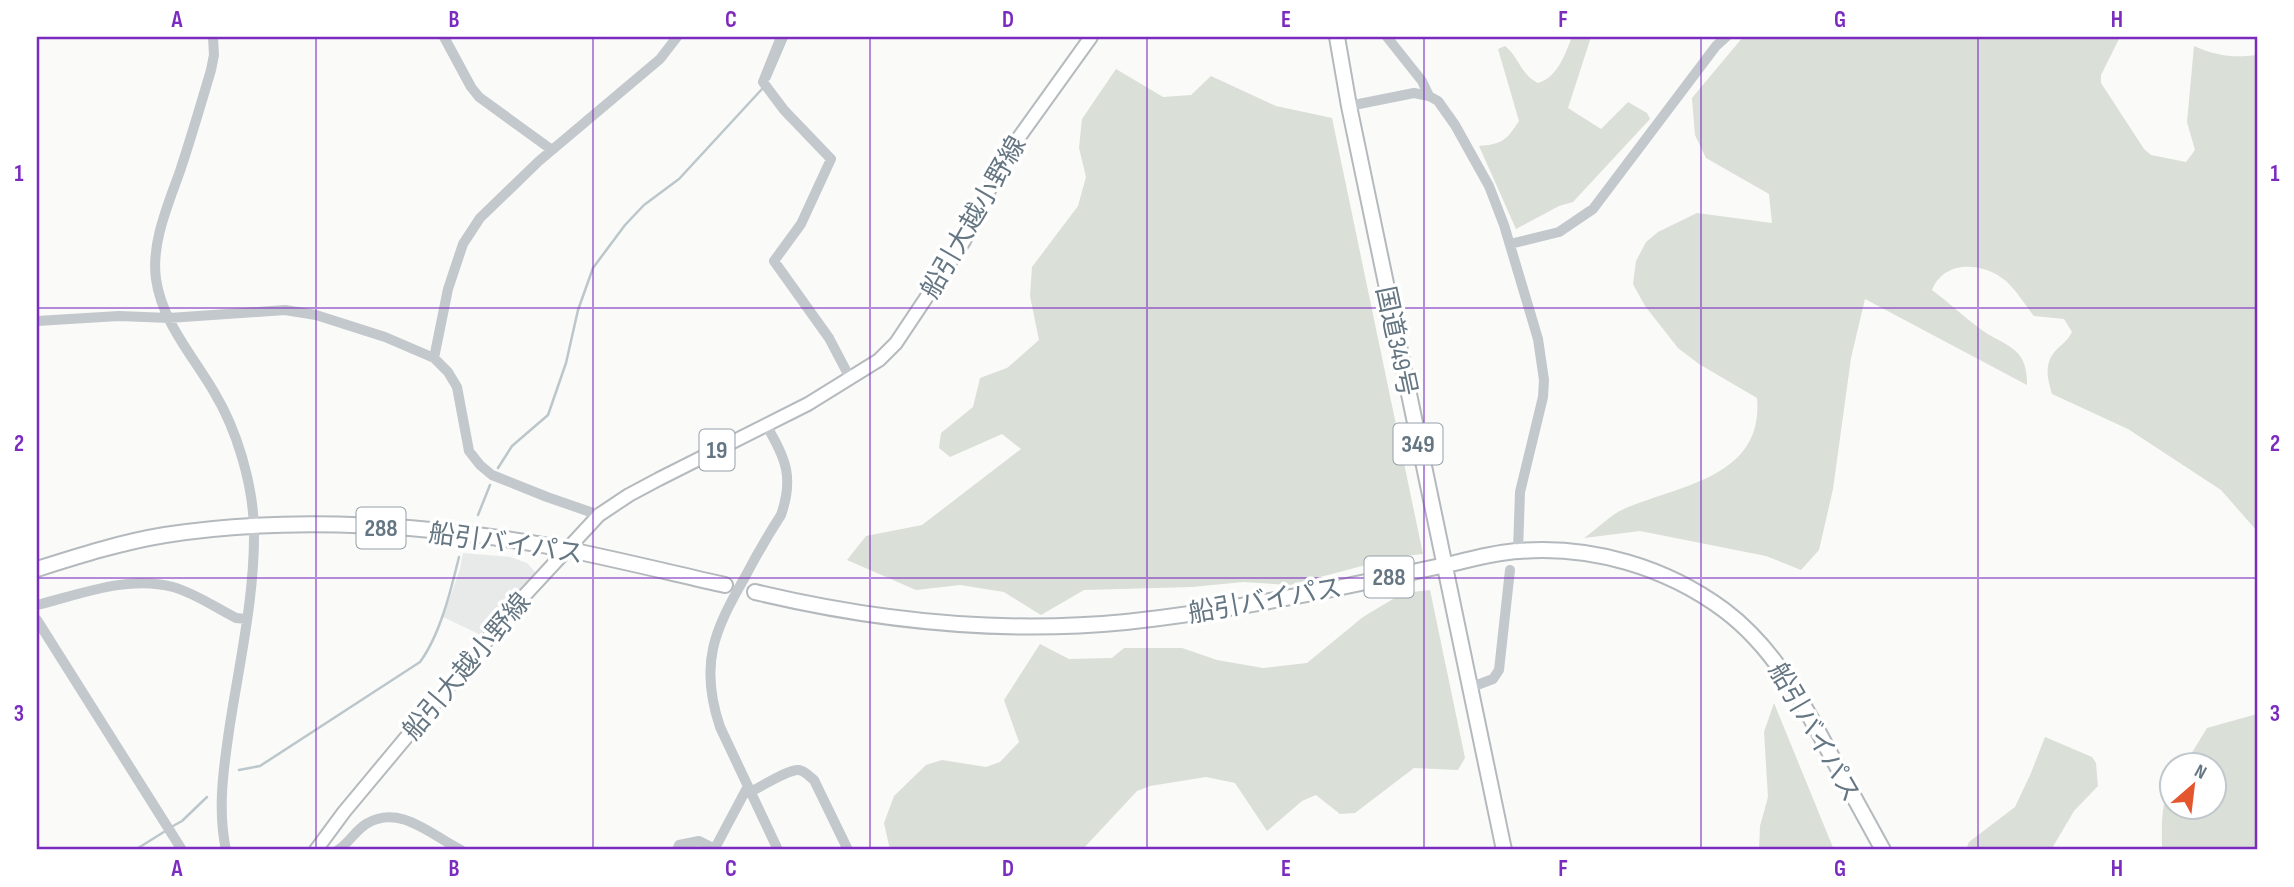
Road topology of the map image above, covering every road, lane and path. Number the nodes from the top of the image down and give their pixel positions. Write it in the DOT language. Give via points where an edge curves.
graph roads {
  1 [pos="214,37"];
  2 [pos="444,37"];
  3 [pos="677,37"];
  4 [pos="781,37"];
  5 [pos="1091,37"];
  6 [pos="1336,37"];
  7 [pos="1387,37"];
  8 [pos="1726,37"];
  9 [pos="1429,96"];
  10 [pos="1349,106"];
  11 [pos="552,150"];
  12 [pos="1510,244"];
  13 [pos="169,318"];
  14 [pos="37,321"];
  15 [pos="434,358"];
  16 [pos="850,378"];
  17 [pos="766,425"];
  18 [pos="599,515"];
  19 [pos="254,525"];
  20 [pos="566,549"];
  21 [pos="1518,551"];
  22 [pos="1445,565"];
  23 [pos="37,569"];
  24 [pos="1510,570"];
  25 [pos="726,585"];
  26 [pos="755,592"];
  27 [pos="37,605"];
  28 [pos="246,619"];
  29 [pos="37,620"];
  30 [pos="1469,688"];
  31 [pos="749,789"];
  32 [pos="318,848"];
  33 [pos="181,850"];
  34 [pos="226,850"];
  35 [pos="336,850"];
  36 [pos="461,850"];
  37 [pos="677,850"];
  38 [pos="715,850"];
  39 [pos="778,850"];
  40 [pos="848,850"];
  41 [pos="1504,850"];
  42 [pos="1883,850"];
  1 -- 13 [label="street" via="211,70 155,262 160,300"];
  2 -- 11 [label="street" via="479,97"];
  3 -- 11 [label="street" via="660,59"];
  4 -- 16 [label="street" via="763,82 831,159 801,225 774,261 829,338"];
  5 -- 16 [label="main road, 船引大越小野線 / 19" via="1007,154 964,241 902,333 878,360"];
  6 -- 10 [label="highway, 国道349号 / 349"];
  7 -- 9 [label="street"];
  8 -- 12 [label="street" via="1592,209 1559,232"];
  9 -- 10 [label="street" via="1403,93"];
  9 -- 12 [label="street" via="1445,110 1489,186"];
  10 -- 22 [label="highway, 国道349号 / 349"];
  11 -- 15 [label="street" via="480,218 463,244"];
  12 -- 21 [label="street" via="1538,339 1544,380 1520,492"];
  13 -- 14 [label="street"];
  13 -- 15 [label="street" via="285,310 385,337"];
  13 -- 19 [label="street" via="232,431 247,479"];
  15 -- 18 [label="street" via="457,387 469,451 480,465 503,480"];
  16 -- 17 [label="main road, 船引大越小野線 / 19"];
  17 -- 18 [label="main road, 船引大越小野線 / 19"];
  17 -- 31 [label="street" via="782,450 786,501 719,625 710,667 717,718"];
  18 -- 20 [label="main road, 船引大越小野線 / 19"];
  19 -- 20 [label="highway, 船引バイパス / 288" via="447,531"];
  19 -- 23 [label="highway, 船引バイパス / 288" via="163,535"];
  19 -- 28 [label="street"];
  20 -- 25 [label="highway, 船引バイパス / 288"];
  20 -- 32 [label="main road, 船引大越小野線 / 19"];
  21 -- 22 [label="highway, 船引バイパス / 288"];
  21 -- 42 [label="highway, 船引バイパス / 288" via="1570,551 1622,561 1664,575 1727,612 1778,664"];
  22 -- 26 [label="highway, 船引バイパス / 288" via="1203,613 1029,627 858,613"];
  22 -- 30 [label="highway, 国道349号 / 349"];
  24 -- 30 [label="street" via="1499,670 1493,679"];
  27 -- 28 [label="street" via="130,582 151,582 177,588"];
  28 -- 34 [label="street" via="222,783"];
  29 -- 33 [label="street"];
  30 -- 41 [label="highway, 国道349号 / 349"];
  31 -- 38 [label="street"];
  31 -- 39 [label="street"];
  31 -- 40 [label="street" via="799,770 807,773"];
  32 -- 35 [label="street"];
  35 -- 36 [label="street" via="364,825 378,818 398,817"];
  37 -- 38 [label="street" via="679,845 699,841"];
}
